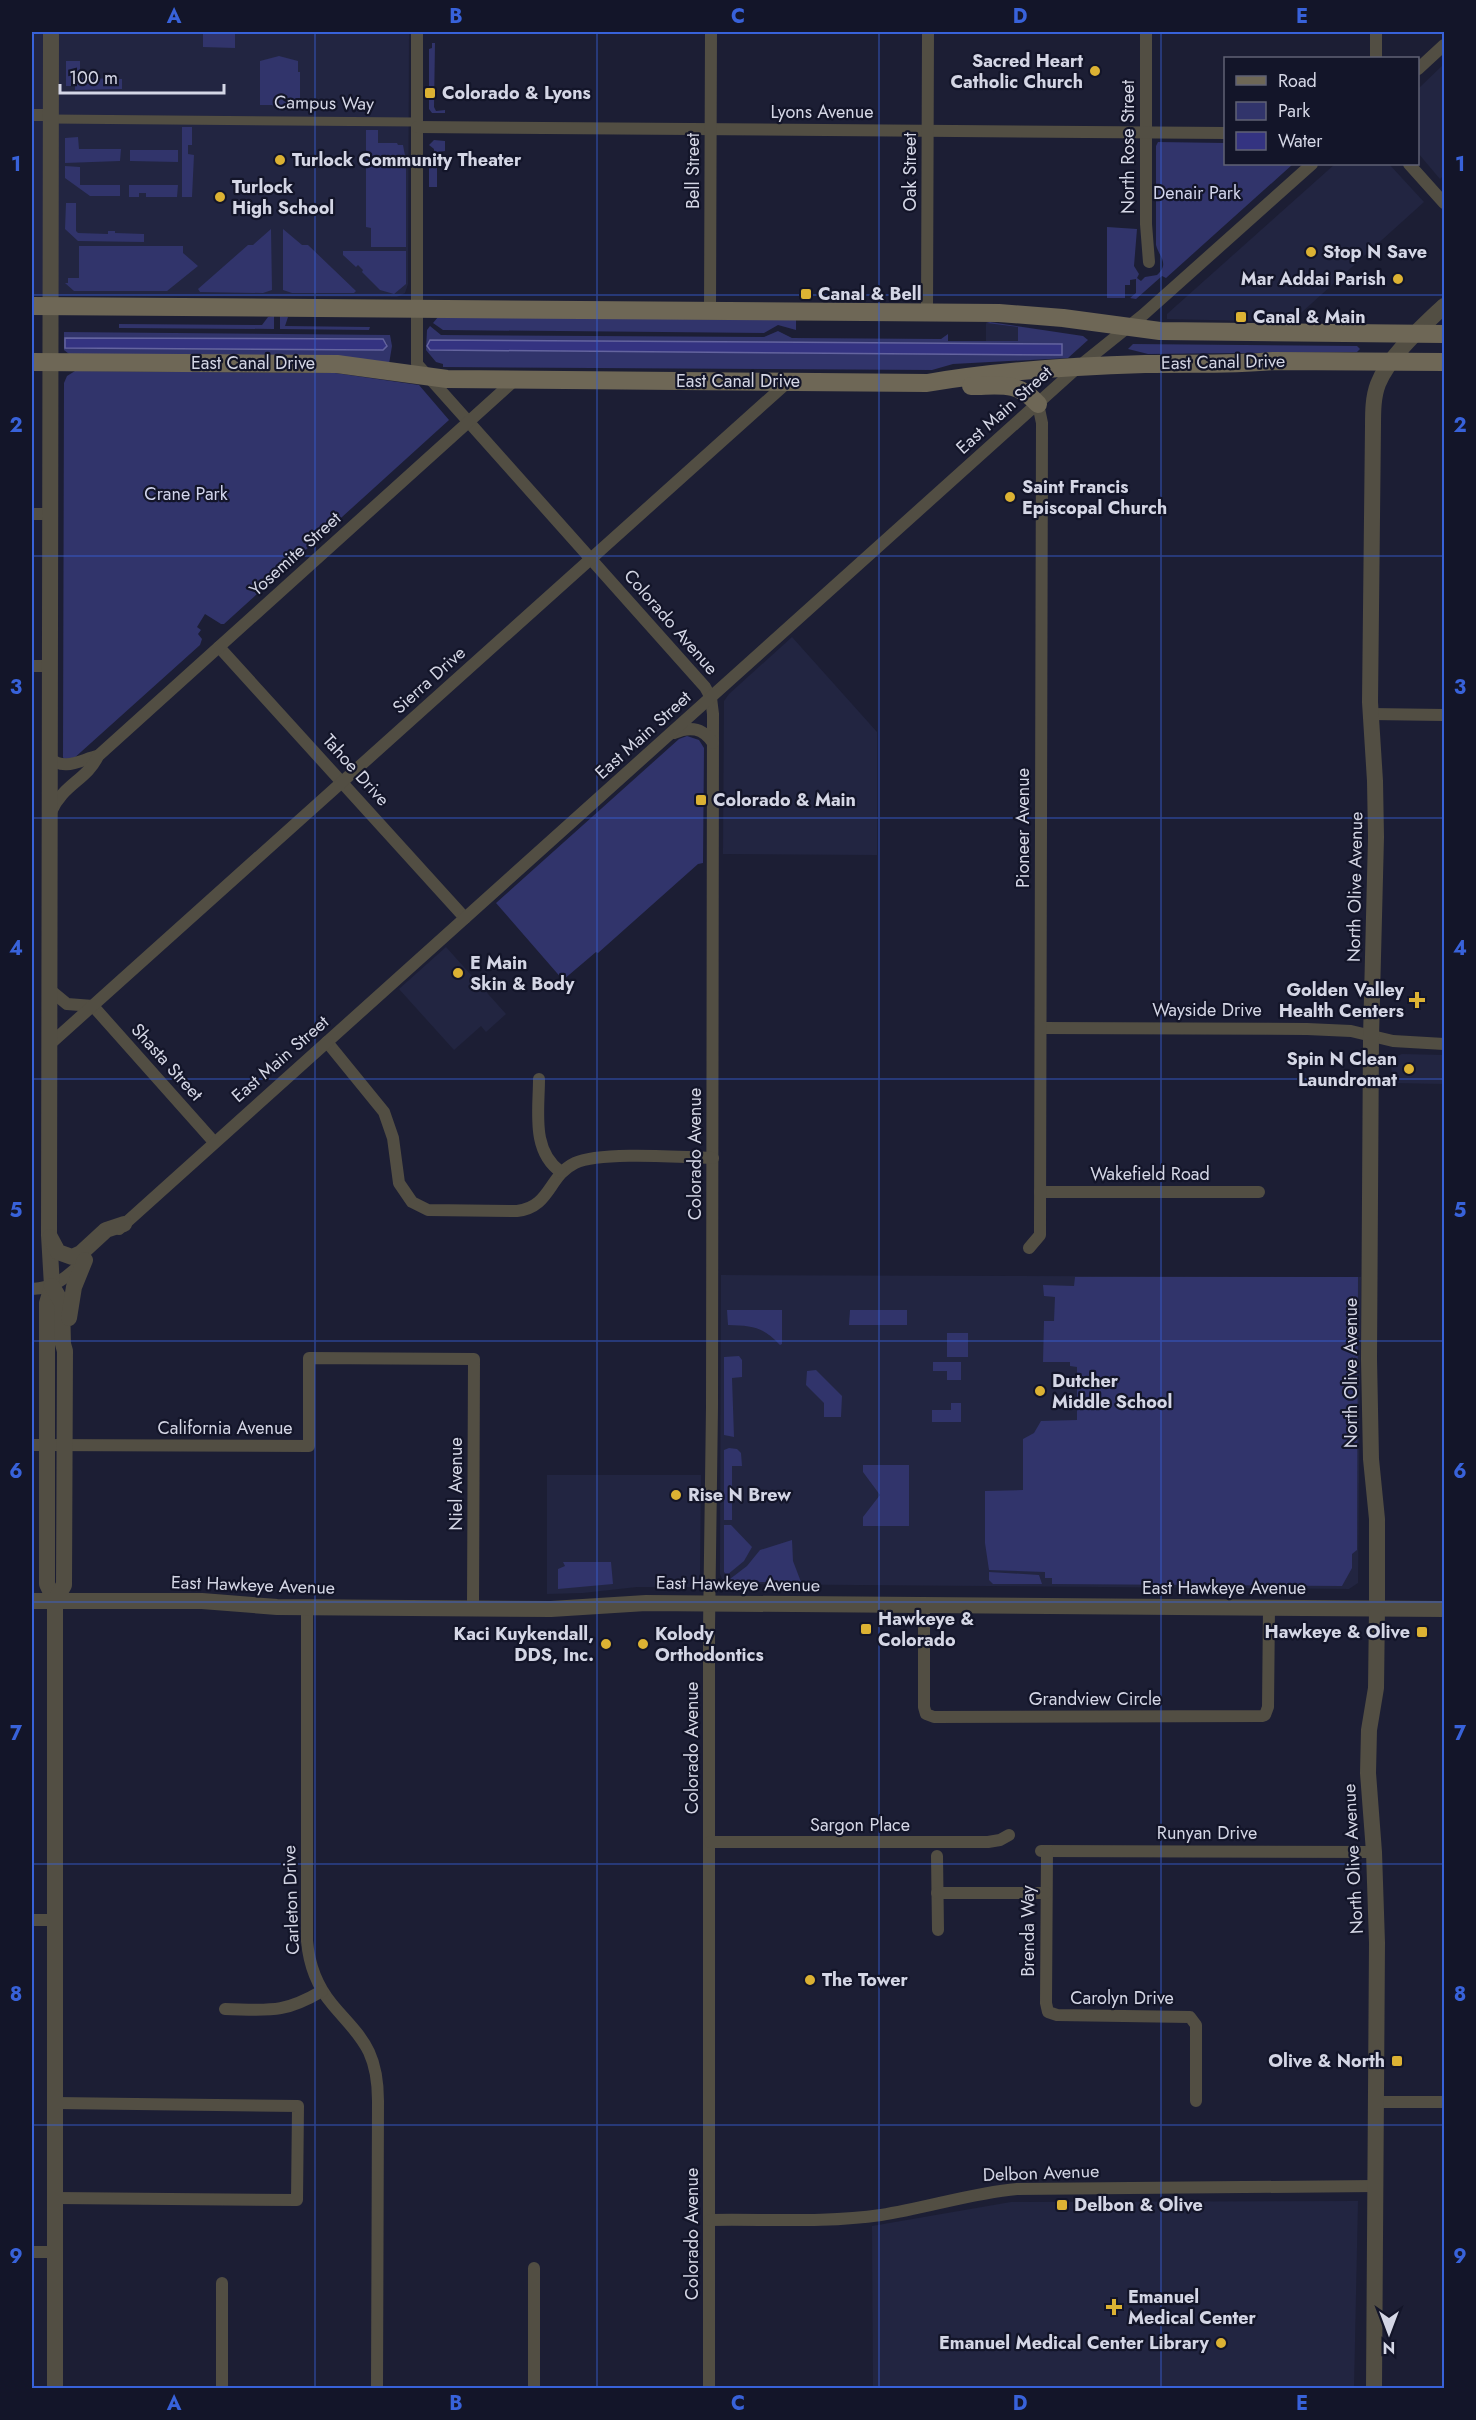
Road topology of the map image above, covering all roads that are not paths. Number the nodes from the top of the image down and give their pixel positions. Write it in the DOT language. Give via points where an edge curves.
graph roads {
  1 [pos="51,32"];
  2 [pos="417,32"];
  3 [pos="711,32"];
  4 [pos="928,32"];
  5 [pos="1146,32"];
  6 [pos="1376,32"];
  7 [pos="1444,45"];
  8 [pos="1376,57"];
  9 [pos="1419,68"];
  10 [pos="32,115"];
  11 [pos="51,117"];
  12 [pos="417,124"];
  13 [pos="711,129"];
  14 [pos="928,131"];
  15 [pos="1146,132"];
  16 [pos="1224,133"];
  17 [pos="1311,165"];
  18 [pos="1410,165"];
  19 [pos="1444,203"];
  20 [pos="1149,262"];
  21 [pos="32,306"];
  22 [pos="51,306"];
  23 [pos="1444,306"];
  24 [pos="416,309"];
  25 [pos="710,311"];
  26 [pos="927,313"];
  27 [pos="1128,327"];
  28 [pos="1415,333"];
  29 [pos="1444,334"];
  30 [pos="32,362"];
  31 [pos="51,362"];
  32 [pos="1393,362"];
  33 [pos="1444,362"];
  34 [pos="1077,368"];
  35 [pos="427,376"];
  36 [pos="516,379"];
  37 [pos="789,381"];
  38 [pos="927,383"];
  39 [pos="1038,404"];
  40 [pos="469,422"];
  41 [pos="32,514"];
  42 [pos="50,514"];
  43 [pos="592,558"];
  44 [pos="219,646"];
  45 [pos="32,666"];
  46 [pos="51,666"];
  47 [pos="711,698"];
  48 [pos="1371,714"];
  49 [pos="1444,715"];
  50 [pos="670,735"];
  51 [pos="713,743"];
  52 [pos="98,756"];
  53 [pos="50,758"];
  54 [pos="342,782"];
  55 [pos="50,815"];
  56 [pos="465,918"];
  57 [pos="50,990"];
  58 [pos="93,1006"];
  59 [pos="1041,1028"];
  60 [pos="1371,1037"];
  61 [pos="327,1042"];
  62 [pos="50,1044"];
  63 [pos="1444,1044"];
  64 [pos="539,1079"];
  65 [pos="214,1142"];
  66 [pos="713,1158"];
  67 [pos="561,1172"];
  68 [pos="1040,1192"];
  69 [pos="1259,1192"];
  70 [pos="124,1224"];
  71 [pos="49,1235"];
  72 [pos="1029,1248"];
  73 [pos="85,1260"];
  74 [pos="52,1286"];
  75 [pos="32,1289"];
  76 [pos="65,1351"];
  77 [pos="474,1359"];
  78 [pos="40,1445"];
  79 [pos="65,1445"];
  80 [pos="32,1601"];
  81 [pos="55,1601"];
  82 [pos="710,1604"];
  83 [pos="924,1606"];
  84 [pos="307,1607"];
  85 [pos="473,1608"];
  86 [pos="1269,1608"];
  87 [pos="1377,1609"];
  88 [pos="1444,1609"];
  89 [pos="1009,1835"];
  90 [pos="710,1842"];
  91 [pos="1044,1851"];
  92 [pos="1374,1852"];
  93 [pos="937,1856"];
  94 [pos="937,1893"];
  95 [pos="1046,1893"];
  96 [pos="32,1920"];
  97 [pos="56,1920"];
  98 [pos="938,1930"];
  99 [pos="322,1991"];
  100 [pos="225,2009"];
  101 [pos="1048,2012"];
  102 [pos="1196,2101"];
  103 [pos="1376,2102"];
  104 [pos="1444,2102"];
  105 [pos="56,2103"];
  106 [pos="1376,2186"];
  107 [pos="56,2198"];
  108 [pos="710,2220"];
  109 [pos="32,2252"];
  110 [pos="55,2252"];
  111 [pos="534,2268"];
  112 [pos="222,2283"];
  113 [pos="55,2388"];
  114 [pos="222,2388"];
  115 [pos="377,2388"];
  116 [pos="534,2388"];
  117 [pos="709,2388"];
  118 [pos="1374,2388"];
  1 -- 11 [label="street"];
  2 -- 12 [label="street, Colorado Avenue"];
  3 -- 13 [label="street, Bell Street"];
  4 -- 14 [label="street, Oak Street"];
  5 -- 15 [label="street, North Rose Street"];
  6 -- 8 [label="street"];
  7 -- 9 [label="street"];
  10 -- 11 [label="street, Campus Way"];
  11 -- 12 [label="street, Campus Way"];
  11 -- 22 [label="street"];
  12 -- 13 [label="street, Lyons Avenue"];
  12 -- 24 [label="street, Colorado Avenue"];
  13 -- 14 [label="street, Lyons Avenue"];
  13 -- 25 [label="street, Bell Street"];
  14 -- 15 [label="street, Lyons Avenue"];
  14 -- 26 [label="street, Oak Street"];
  15 -- 16 [label="street, Lyons Avenue"];
  15 -- 20 [label="street, North Rose Street"];
  17 -- 27 [label="street, East Main Street"];
  18 -- 19 [label="street"];
  21 -- 22 [label="main road, East Canal Drive"];
  22 -- 24 [label="main road, East Canal Drive"];
  22 -- 31 [label="street"];
  23 -- 28 [label="street, North Olive Avenue"];
  24 -- 25 [label="main road, East Canal Drive"];
  24 -- 35 [label="street, Colorado Avenue" via="415,358"];
  25 -- 26 [label="main road, East Canal Drive"];
  26 -- 27 [label="main road, East Canal Drive" via="1034,315"];
  27 -- 28 [label="main road, East Canal Drive" via="1170,332"];
  27 -- 34 [label="street, East Main Street"];
  28 -- 29 [label="main road, East Canal Drive"];
  28 -- 32 [label="street, North Olive Avenue"];
  30 -- 31 [label="main road, East Canal Drive"];
  31 -- 35 [label="main road, East Canal Drive" via="327,363"];
  31 -- 42 [label="street"];
  32 -- 33 [label="main road, East Canal Drive"];
  32 -- 34 [label="main road, East Canal Drive" via="1273,361"];
  32 -- 48 [label="street, North Olive Avenue" via="1378,386 1372,426"];
  34 -- 38 [label="main road, East Canal Drive" via="971,375"];
  34 -- 39 [label="street, East Main Street"];
  35 -- 36 [label="main road, East Canal Drive"];
  35 -- 40 [label="street, Colorado Avenue"];
  36 -- 37 [label="main road, East Canal Drive"];
  36 -- 40 [label="street, Yosemite Street"];
  37 -- 38 [label="main road, East Canal Drive"];
  37 -- 43 [label="street, Sierra Drive"];
  38 -- 39 [label="main road" via="1017,387"];
  39 -- 47 [label="street, East Main Street"];
  39 -- 59 [label="street, Pioneer Avenue" via="1042,423"];
  40 -- 43 [label="street, Colorado Avenue"];
  40 -- 44 [label="street, Yosemite Street"];
  41 -- 42 [label="street"];
  42 -- 46 [label="street"];
  43 -- 47 [label="street, Colorado Avenue"];
  43 -- 54 [label="street, Sierra Drive"];
  44 -- 52 [label="street, Yosemite Street"];
  44 -- 54 [label="street, Tahoe Drive"];
  45 -- 46 [label="street"];
  46 -- 53 [label="street"];
  47 -- 50 [label="street, East Main Street"];
  47 -- 51 [label="street, Colorado Avenue"];
  48 -- 49 [label="street"];
  48 -- 60 [label="street, North Olive Avenue" via="1376,837"];
  50 -- 51 [label="street" via="696,729"];
  50 -- 56 [label="street, East Main Street"];
  51 -- 66 [label="street, Colorado Avenue"];
  52 -- 53 [label="street, Yosemite Street" via="66,765"];
  52 -- 55 [label="street, Yosemite Street" via="94,765 64,790"];
  53 -- 55 [label="street"];
  54 -- 56 [label="street, Tahoe Drive"];
  54 -- 58 [label="street, Sierra Drive"];
  55 -- 57 [label="street"];
  56 -- 61 [label="street, East Main Street"];
  57 -- 58 [label="street" via="71,1005"];
  57 -- 62 [label="street"];
  58 -- 62 [label="street, Sierra Drive"];
  58 -- 65 [label="street, Shasta Street"];
  59 -- 60 [label="street, Wayside Drive" via="1288,1028 1348,1031"];
  59 -- 68 [label="street, Pioneer Avenue"];
  60 -- 63 [label="street, Wayside Drive"];
  60 -- 87 [label="street, North Olive Avenue" via="1369,1359"];
  61 -- 65 [label="street, East Main Street"];
  61 -- 67 [label="street" via="384,1112 392,1133 399,1183 409,1200 419,1207 523,1211 541,1201"];
  62 -- 71 [label="street"];
  64 -- 67 [label="street" via="540,1140 547,1158"];
  65 -- 70 [label="street, East Main Street"];
  66 -- 67 [label="street" via="598,1157 577,1162"];
  66 -- 82 [label="street, Colorado Avenue"];
  68 -- 69 [label="street, Wakefield Road"];
  68 -- 72 [label="street, Pioneer Avenue" via="1040,1235"];
  70 -- 71 [label="street" via="106,1230 72,1257 56,1250"];
  70 -- 73 [label="street, East Main Street"];
  71 -- 74 [label="street"];
  73 -- 74 [label="street, East Main Street"];
  73 -- 76 [label="street" via="71,1297 69,1344"];
  74 -- 75 [label="street"];
  74 -- 76 [label="street" via="62,1303"];
  74 -- 78 [label="street" via="47,1303"];
  76 -- 79 [label="street"];
  77 -- 79 [label="street, California Avenue" via="309,1358 309,1446"];
  77 -- 85 [label="street, Niel Avenue"];
  78 -- 79 [label="street, California Avenue"];
  78 -- 81 [label="street" via="47,1584"];
  79 -- 81 [label="street" via="64,1585"];
  80 -- 81 [label="street, East Hawkeye Avenue"];
  81 -- 84 [label="street, East Hawkeye Avenue" via="209,1601"];
  81 -- 97 [label="street"];
  82 -- 83 [label="street, East Hawkeye Avenue"];
  82 -- 85 [label="street, East Hawkeye Avenue"];
  82 -- 90 [label="street, Colorado Avenue"];
  83 -- 86 [label="street, East Hawkeye Avenue"];
  83 -- 86 [label="street, Grandview Circle" via="924,1707 926,1714 934,1717 1262,1716 1268,1707"];
  84 -- 85 [label="street, East Hawkeye Avenue"];
  84 -- 99 [label="street, Carleton Drive" via="307,1935 312,1970"];
  86 -- 87 [label="street, East Hawkeye Avenue"];
  87 -- 88 [label="street, East Hawkeye Avenue"];
  87 -- 92 [label="street, North Olive Avenue" via="1376,1688 1369,1730 1368,1773"];
  89 -- 90 [label="street, Sargon Place" via="988,1842"];
  90 -- 108 [label="street, Colorado Avenue"];
  91 -- 92 [label="street, Runyan Drive"];
  91 -- 95 [label="street, Brenda Way"];
  92 -- 103 [label="street, North Olive Avenue"];
  93 -- 94 [label="street"];
  94 -- 95 [label="street"];
  94 -- 98 [label="street"];
  95 -- 101 [label="street, Brenda Way"];
  96 -- 97 [label="street"];
  97 -- 105 [label="street"];
  99 -- 100 [label="street" via="285,2009"];
  99 -- 115 [label="street, Carleton Drive" via="365,2045 377,2082"];
  101 -- 102 [label="street, Carolyn Drive" via="1186,2016 1196,2021"];
  103 -- 104 [label="street"];
  103 -- 106 [label="street, North Olive Avenue"];
  105 -- 107 [label="street"];
  105 -- 107 [label="street" via="298,2106 297,2200"];
  106 -- 108 [label="street, Delbon Avenue" via="1017,2189 861,2217"];
  106 -- 118 [label="street, North Olive Avenue"];
  107 -- 110 [label="street"];
  108 -- 117 [label="street, Colorado Avenue"];
  109 -- 110 [label="street"];
  110 -- 113 [label="street"];
  111 -- 116 [label="street"];
  112 -- 114 [label="street"];
}
